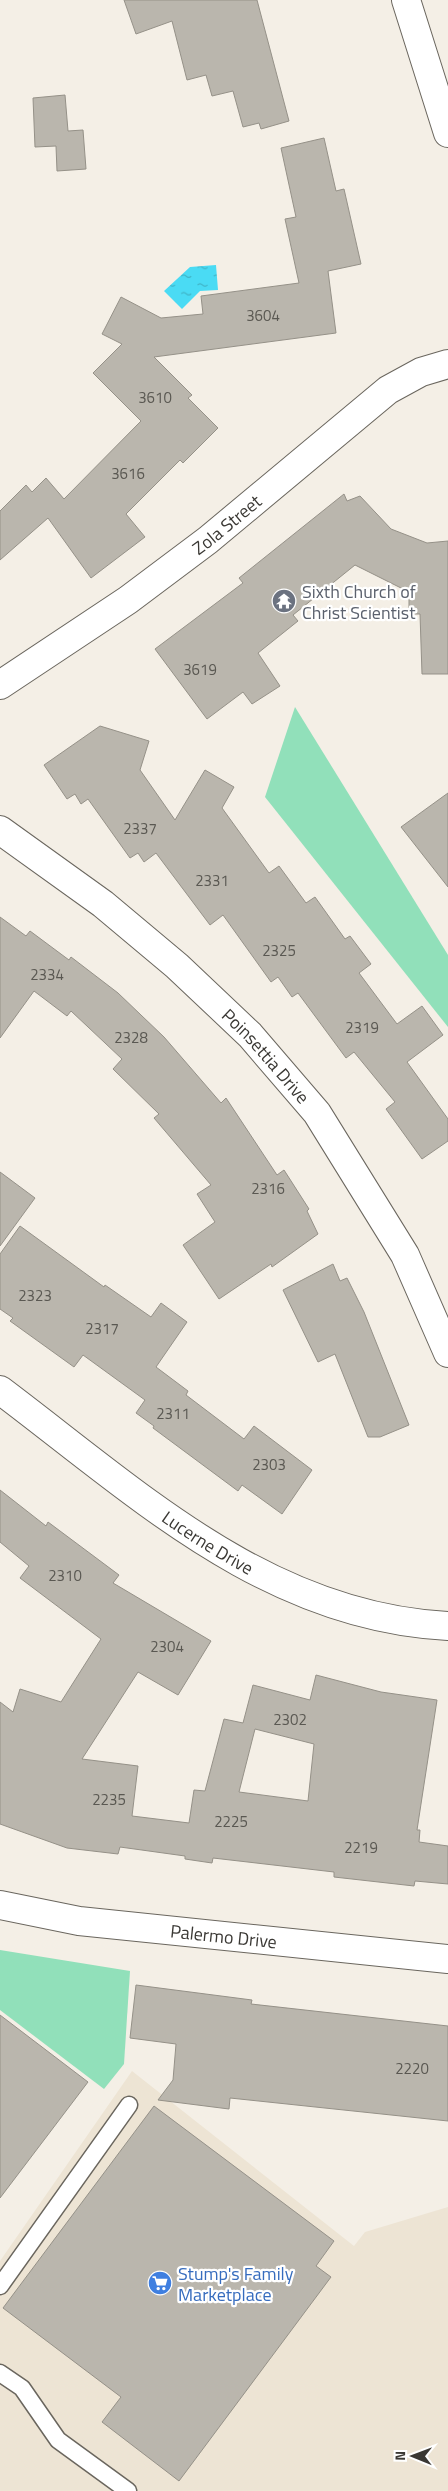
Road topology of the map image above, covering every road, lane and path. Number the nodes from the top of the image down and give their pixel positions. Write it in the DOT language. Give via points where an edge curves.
graph roads {
  1 [pos="406,0"];
  2 [pos="448,133"];
  3 [pos="448,364"];
  4 [pos="0,685"];
  5 [pos="0,830"];
  6 [pos="448,1353"];
  7 [pos="0,1390"];
  8 [pos="448,1626"];
  9 [pos="0,1905"];
  10 [pos="448,1958"];
  11 [pos="129,2105"];
  12 [pos="0,2286"];
  13 [pos="0,2373"];
  14 [pos="128,2491"];
  1 -- 2 [label="street"];
  3 -- 4 [label="street, Zola Street" via="421,372 388,390 208,540 128,600"];
  5 -- 6 [label="street, Poinsettia Drive" via="103,904 177,966 250,1035 317,1113 405,1255"];
  7 -- 8 [label="street, Lucerne Drive" via="162,1512 234,1561 301,1594 372,1616 416,1625"];
  9 -- 10 [label="street, Palermo Drive" via="79,1921"];
  11 -- 12 [label="lane"];
  13 -- 14 [label="lane" via="22,2388 58,2440"];
}
